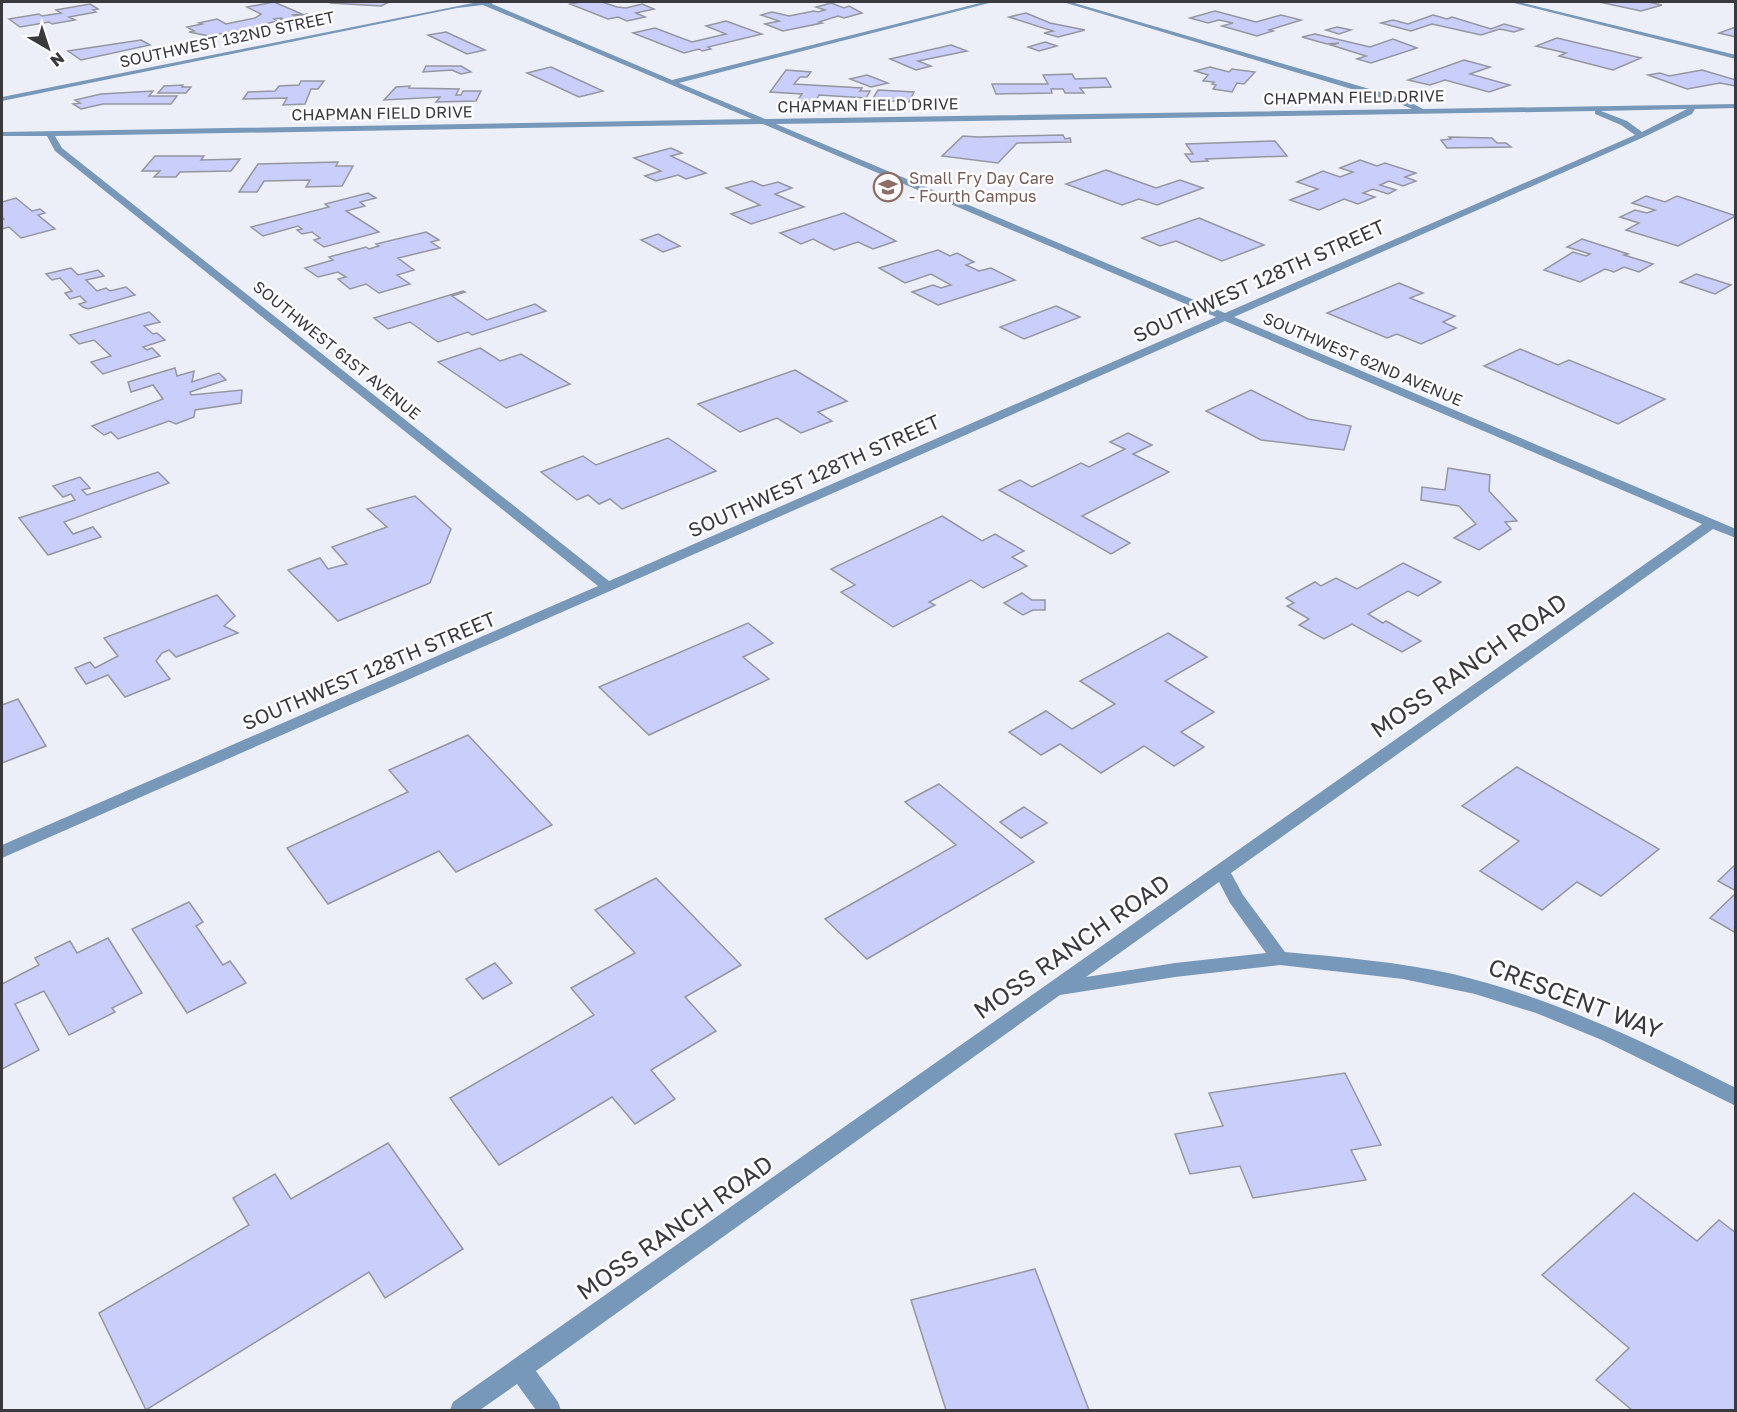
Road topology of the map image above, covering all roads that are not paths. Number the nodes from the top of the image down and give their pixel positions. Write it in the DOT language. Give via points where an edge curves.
graph roads {
  1 [pos="483,2"];
  2 [pos="494,2"];
  3 [pos="990,2"];
  4 [pos="1066,2"];
  5 [pos="1513,2"];
  6 [pos="1736,57"];
  7 [pos="672,82"];
  8 [pos="2,99"];
  9 [pos="1736,106"];
  10 [pos="1692,107"];
  11 [pos="1586,109"];
  12 [pos="1425,111"];
  13 [pos="764,122"];
  14 [pos="50,133"];
  15 [pos="2,134"];
  16 [pos="1641,135"];
  17 [pos="1225,316"];
  18 [pos="1711,524"];
  19 [pos="1736,534"];
  20 [pos="609,588"];
  21 [pos="2,852"];
  22 [pos="1221,870"];
  23 [pos="1280,958"];
  24 [pos="1051,990"];
  25 [pos="1736,1098"];
  26 [pos="520,1368"];
  27 [pos="461,1410"];
  28 [pos="550,1410"];
  1 -- 2 [label="street, SOUTHWEST 132ND STREET"];
  1 -- 7 [label="street, SOUTHWEST 62ND AVENUE"];
  1 -- 8 [label="street, SOUTHWEST 132ND STREET"];
  3 -- 7 [label="street"];
  4 -- 12 [label="street"];
  5 -- 6 [label="street"];
  7 -- 13 [label="street, SOUTHWEST 62ND AVENUE"];
  9 -- 10 [label="street, CHAPMAN FIELD DRIVE"];
  10 -- 11 [label="street, CHAPMAN FIELD DRIVE"];
  10 -- 16 [label="street, SOUTHWEST 128TH STREET"];
  11 -- 12 [label="street, CHAPMAN FIELD DRIVE"];
  11 -- 16 [label="street" via="1624,123"];
  12 -- 13 [label="street, CHAPMAN FIELD DRIVE" via="828,124"];
  13 -- 14 [label="street, CHAPMAN FIELD DRIVE"];
  13 -- 17 [label="street, SOUTHWEST 62ND AVENUE" via="823,142"];
  14 -- 15 [label="street, CHAPMAN FIELD DRIVE"];
  14 -- 20 [label="street, SOUTHWEST 61ST AVENUE" via="58,149"];
  16 -- 17 [label="street, SOUTHWEST 128TH STREET"];
  17 -- 18 [label="street, SOUTHWEST 62ND AVENUE"];
  17 -- 20 [label="street, SOUTHWEST 128TH STREET"];
  18 -- 19 [label="street, SOUTHWEST 62ND AVENUE"];
  18 -- 22 [label="street, MOSS RANCH ROAD"];
  20 -- 21 [label="street, SOUTHWEST 128TH STREET"];
  22 -- 23 [label="street" via="1236,899"];
  22 -- 24 [label="street, MOSS RANCH ROAD"];
  23 -- 24 [label="street, CRESCENT WAY"];
  23 -- 25 [label="street, CRESCENT WAY" via="1411,973 1476,987 1601,1032"];
  24 -- 26 [label="street, MOSS RANCH ROAD"];
  26 -- 27 [label="street, MOSS RANCH ROAD"];
  26 -- 28 [label="street"];
}
